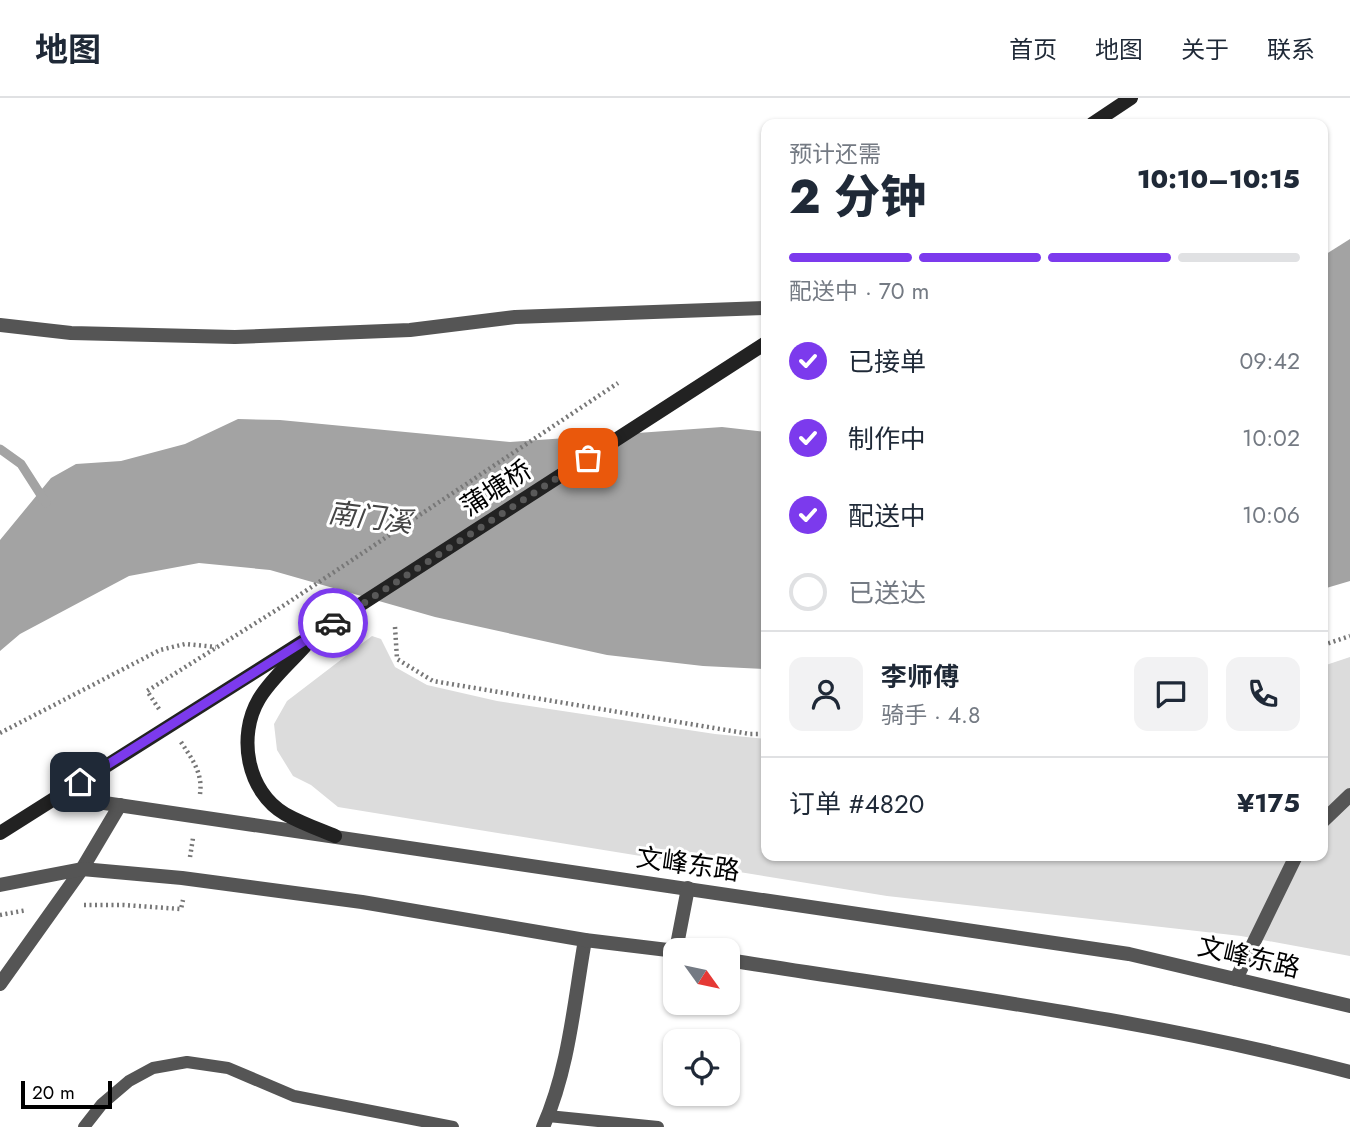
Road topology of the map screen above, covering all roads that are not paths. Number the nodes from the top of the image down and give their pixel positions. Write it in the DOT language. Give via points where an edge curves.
graph roads {
  1 [pos="1131,98"];
  2 [pos="1100,119"];
  3 [pos="761,309"];
  4 [pos="0,325"];
  5 [pos="761,346"];
  6 [pos="318,632"];
  7 [pos="1350,795"];
  8 [pos="57,796"];
  9 [pos="120,805"];
  10 [pos="1328,816"];
  11 [pos="0,833"];
  12 [pos="335,836"];
  13 [pos="1294,861"];
  14 [pos="82,869"];
  15 [pos="0,885"];
  16 [pos="688,888"];
  17 [pos="678,938"];
  18 [pos="585,940"];
  19 [pos="663,949"];
  20 [pos="740,962"];
  21 [pos="1236,979"];
  22 [pos="0,984"];
  23 [pos="1350,1006"];
  24 [pos="1350,1072"];
  25 [pos="546,1121"];
  26 [pos="84,1127"];
  27 [pos="453,1127"];
  28 [pos="658,1127"];
  1 -- 2 [label="main road"];
  3 -- 4 [label="street" via="515,317 410,330 235,337 71,333"];
  5 -- 6 [label="main road, 蒲塘桥"];
  6 -- 8 [label="main road, 蒲塘桥"];
  6 -- 12 [label="main road" via="259,699 248,726 248,758 258,787 283,813"];
  7 -- 10 [label="street"];
  8 -- 9 [label="street, 文峰东路"];
  8 -- 11 [label="main road, 蒲塘桥"];
  9 -- 12 [label="street, 文峰东路"];
  9 -- 14 [label="street"];
  12 -- 16 [label="street, 文峰东路"];
  13 -- 21 [label="street"];
  14 -- 15 [label="street"];
  14 -- 18 [label="street" via="335,899"];
  14 -- 22 [label="street"];
  16 -- 17 [label="street"];
  16 -- 21 [label="street, 文峰东路" via="1129,954"];
  18 -- 19 [label="street"];
  18 -- 25 [label="street" via="563,1070"];
  20 -- 24 [label="street" via="1160,1028"];
  21 -- 23 [label="street, 文峰东路"];
  25 -- 28 [label="lane"];
  26 -- 27 [label="lane" via="129,1081 153,1068 187,1062 228,1068 294,1096"];
}
